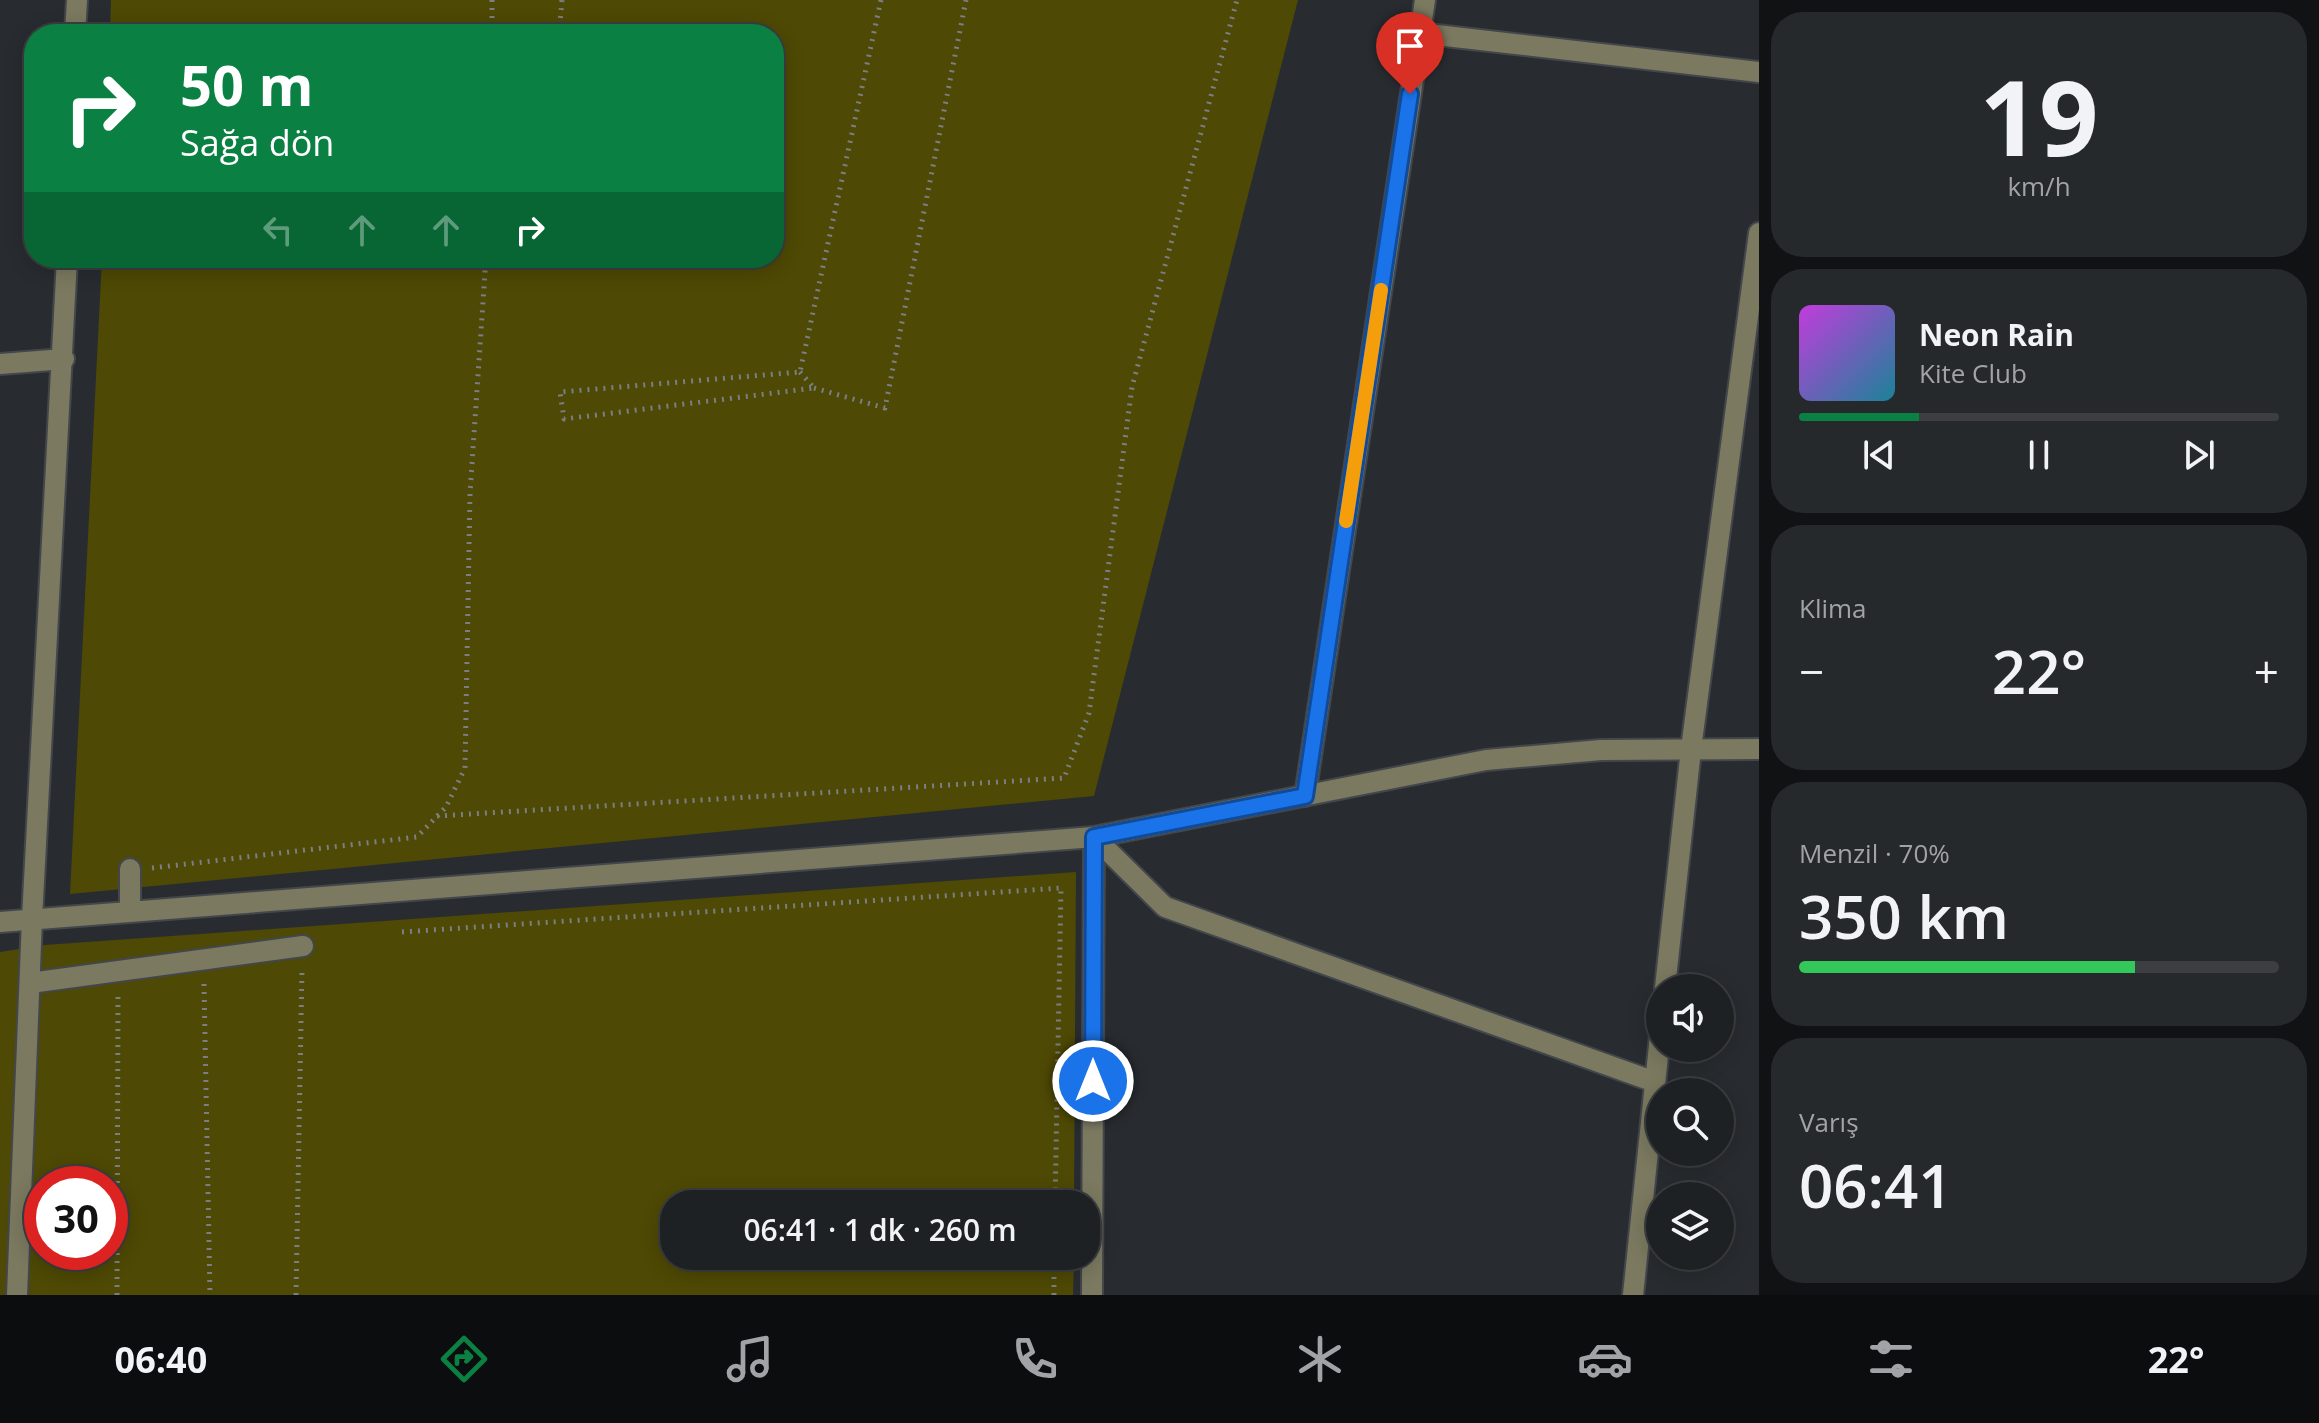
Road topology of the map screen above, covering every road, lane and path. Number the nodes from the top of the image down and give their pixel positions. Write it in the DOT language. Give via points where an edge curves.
graph roads {
  1 [pos="77,0"];
  2 [pos="492,0"];
  3 [pos="562,0"];
  4 [pos="881,0"];
  5 [pos="966,0"];
  6 [pos="1237,0"];
  7 [pos="1425,0"];
  8 [pos="76,24"];
  9 [pos="492,24"];
  10 [pos="560,24"];
  11 [pos="1419,33"];
  12 [pos="1759,72"];
  13 [pos="1759,233"];
  14 [pos="67,268"];
  15 [pos="485,268"];
  16 [pos="64,359"];
  17 [pos="0,364"];
  18 [pos="800,372"];
  19 [pos="814,388"];
  20 [pos="1691,749"];
  21 [pos="1759,749"];
  22 [pos="1305,796"];
  23 [pos="437,816"];
  24 [pos="1094,837"];
  25 [pos="130,869"];
  26 [pos="130,910"];
  27 [pos="32,919"];
  28 [pos="0,922"];
  29 [pos="402,932"];
  30 [pos="303,946"];
  31 [pos="204,959"];
  32 [pos="119,971"];
  33 [pos="1667,974"];
  34 [pos="30,983"];
  35 [pos="1646,1079"];
  36 [pos="1646,1166"];
  37 [pos="1055,1190"];
  38 [pos="1054,1270"];
  39 [pos="17,1295"];
  40 [pos="117,1295"];
  41 [pos="210,1295"];
  42 [pos="296,1295"];
  43 [pos="1054,1295"];
  44 [pos="1092,1295"];
  45 [pos="1633,1295"];
  1 -- 8 [label="street"];
  2 -- 9 [label="path"];
  3 -- 10 [label="path"];
  4 -- 18 [label="path"];
  5 -- 19 [label="path" via="885,408"];
  6 -- 23 [label="path" via="1132,387 1089,713 1064,778"];
  7 -- 11 [label="street"];
  11 -- 12 [label="street"];
  11 -- 22 [label="street"];
  13 -- 20 [label="street"];
  14 -- 16 [label="street"];
  15 -- 23 [label="path" via="470,493 465,768"];
  16 -- 17 [label="street"];
  16 -- 27 [label="street"];
  18 -- 19 [label="path"];
  18 -- 19 [label="path" via="560,392 564,419"];
  20 -- 21 [label="street"];
  20 -- 22 [label="street" via="1486,760"];
  20 -- 33 [label="street"];
  22 -- 24 [label="street"];
  23 -- 25 [label="path" via="417,837"];
  24 -- 26 [label="street"];
  24 -- 35 [label="street" via="1165,907"];
  24 -- 44 [label="street"];
  25 -- 26 [label="street"];
  26 -- 27 [label="street"];
  27 -- 28 [label="street"];
  27 -- 34 [label="street"];
  29 -- 37 [label="path" via="1061,888"];
  30 -- 31 [label="street"];
  30 -- 42 [label="path"];
  31 -- 32 [label="street"];
  31 -- 41 [label="path"];
  32 -- 34 [label="street"];
  32 -- 40 [label="path"];
  34 -- 39 [label="street"];
  36 -- 45 [label="street"];
  38 -- 43 [label="path"];
}
